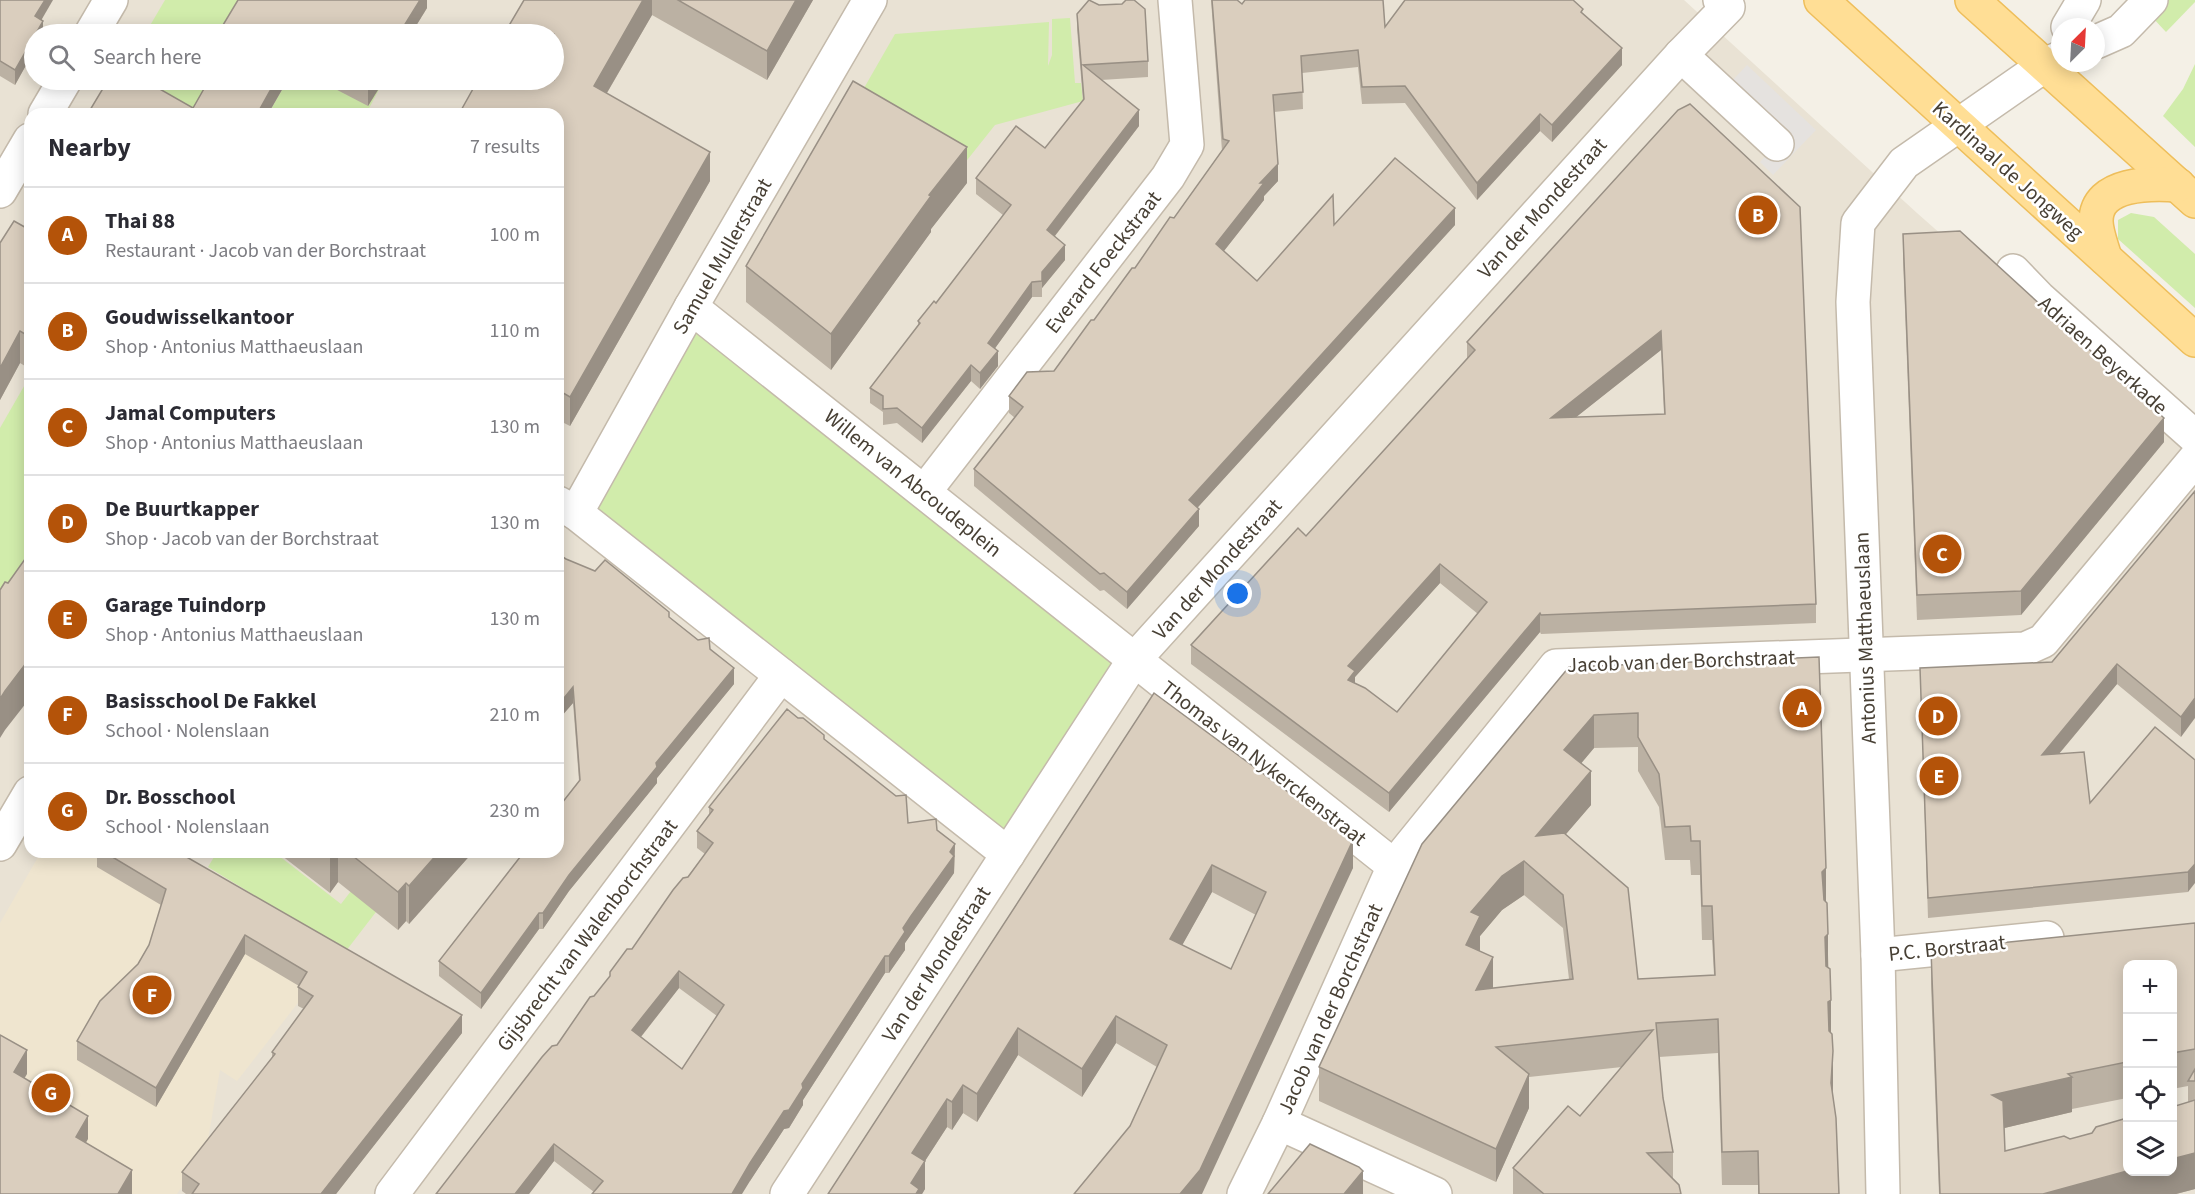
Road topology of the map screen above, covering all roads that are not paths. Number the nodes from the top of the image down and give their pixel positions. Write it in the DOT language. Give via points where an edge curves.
graph roads {
  1 [pos="111,0"];
  2 [pos="870,0"];
  3 [pos="1175,0"];
  4 [pos="1821,0"];
  5 [pos="1972,0"];
  6 [pos="2084,0"];
  7 [pos="2151,0"];
  8 [pos="1724,3"];
  9 [pos="2073,18"];
  10 [pos="97,24"];
  11 [pos="2105,38"];
  12 [pos="2051,52"];
  13 [pos="1681,55"];
  14 [pos="2051,58"];
  15 [pos="2071,72"];
  16 [pos="59,90"];
  17 [pos="49,108"];
  18 [pos="1958,125"];
  19 [pos="1777,144"];
  20 [pos="24,153"];
  21 [pos="9,187"];
  22 [pos="2187,193"];
  23 [pos="2105,258"];
  24 [pos="2013,270"];
  25 [pos="691,307"];
  26 [pos="2195,340"];
  27 [pos="2195,437"];
  28 [pos="2195,459"];
  29 [pos="925,491"];
  30 [pos="567,508"];
  31 [pos="1865,654"];
  32 [pos="1134,660"];
  33 [pos="781,675"];
  34 [pos="24,803"];
  35 [pos="0,844"];
  36 [pos="1008,854"];
  37 [pos="1394,866"];
  38 [pos="2080,935"];
  39 [pos="1878,955"];
  40 [pos="1279,1124"];
  41 [pos="392,1194"];
  42 [pos="787,1194"];
  43 [pos="1244,1194"];
  44 [pos="1436,1194"];
  45 [pos="1883,1194"];
  1 -- 10 [label="street"];
  2 -- 25 [label="street, Samuel Mullerstraat"];
  3 -- 29 [label="street, Everard Foeckstraat" via="1187,145 1168,177"];
  4 -- 18 [label="main road, Kardinaal de Jongweg"];
  5 -- 12 [label="main road"];
  6 -- 9 [label="street"];
  7 -- 11 [label="street" via="2121,30"];
  8 -- 13 [label="street, Van der Mondestraat"];
  13 -- 19 [label="street"];
  13 -- 32 [label="street, Van der Mondestraat"];
  14 -- 18 [label="street, Antonius Matthaeuslaan"];
  15 -- 22 [label="main road"];
  16 -- 17 [label="street"];
  18 -- 23 [label="main road, Kardinaal de Jongweg"];
  18 -- 31 [label="street, Antonius Matthaeuslaan" via="1904,163 1858,223 1853,302"];
  20 -- 21 [label="street"];
  22 -- 23 [label="main road" via="2151,183 2121,189 2104,200 2096,220"];
  23 -- 26 [label="main road, Kardinaal de Jongweg"];
  24 -- 27 [label="street, Adriaen Beyerkade" via="2039,298"];
  25 -- 29 [label="street, Willem van Abcoudeplein"];
  25 -- 30 [label="street, Samuel Mullerstraat"];
  28 -- 31 [label="street, Jacob van der Borchstraat" via="2043,641 2025,649"];
  29 -- 32 [label="street, Willem van Abcoudeplein"];
  30 -- 33 [label="street"];
  31 -- 37 [label="street, Jacob van der Borchstraat" via="1556,666"];
  31 -- 39 [label="street, Antonius Matthaeuslaan"];
  32 -- 36 [label="street, Van der Mondestraat"];
  32 -- 37 [label="street, Thomas van Nykerckenstraat"];
  33 -- 36 [label="street"];
  33 -- 41 [label="street, Gijsbrecht van Walenborchstraat"];
  34 -- 35 [label="street"];
  36 -- 42 [label="street, Van der Mondestraat"];
  37 -- 40 [label="street, Jacob van der Borchstraat"];
  38 -- 39 [label="street, P.C. Borstraat"];
  39 -- 45 [label="street, Antonius Matthaeuslaan"];
  40 -- 43 [label="street, Jacob van der Borchstraat"];
  40 -- 44 [label="street"];
}
